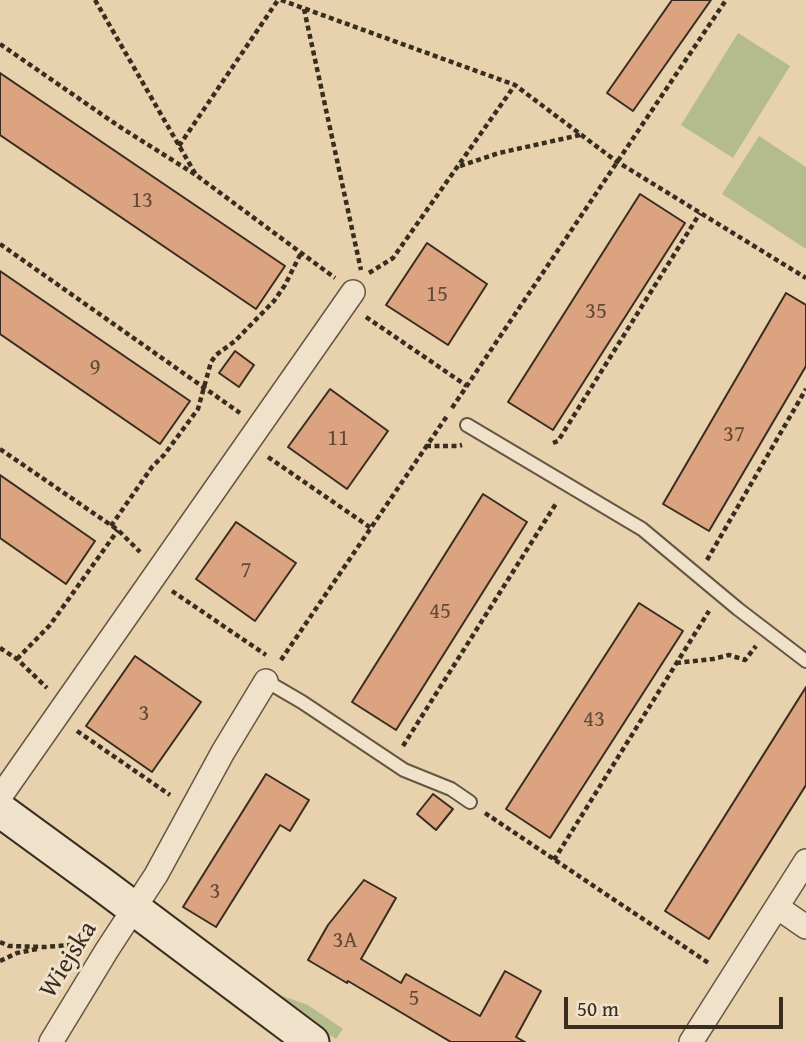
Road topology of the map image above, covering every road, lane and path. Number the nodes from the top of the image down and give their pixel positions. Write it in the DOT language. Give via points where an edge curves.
graph roads {
  1 [pos="95,0"];
  2 [pos="279,0"];
  3 [pos="726,0"];
  4 [pos="304,9"];
  5 [pos="0,44"];
  6 [pos="515,85"];
  7 [pos="581,134"];
  8 [pos="179,146"];
  9 [pos="616,161"];
  10 [pos="457,167"];
  11 [pos="196,175"];
  12 [pos="700,213"];
  13 [pos="0,244"];
  14 [pos="301,253"];
  15 [pos="806,278"];
  16 [pos="349,297"];
  17 [pos="467,386"];
  18 [pos="204,387"];
  19 [pos="806,390"];
  20 [pos="467,425"];
  21 [pos="253,435"];
  22 [pos="553,443"];
  23 [pos="0,449"];
  24 [pos="568,485"];
  25 [pos="111,526"];
  26 [pos="371,528"];
  27 [pos="118,530"];
  28 [pos="157,573"];
  29 [pos="699,577"];
  30 [pos="716,590"];
  31 [pos="759,643"];
  32 [pos="0,648"];
  33 [pos="17,659"];
  34 [pos="806,662"];
  35 [pos="676,663"];
  36 [pos="272,672"];
  37 [pos="62,710"];
  38 [pos="393,763"];
  39 [pos="0,797"];
  40 [pos="470,802"];
  41 [pos="192,809"];
  42 [pos="0,810"];
  43 [pos="554,860"];
  44 [pos="806,861"];
  45 [pos="777,907"];
  46 [pos="134,909"];
  47 [pos="806,927"];
  48 [pos="0,942"];
  49 [pos="90,944"];
  50 [pos="45,947"];
  51 [pos="0,961"];
  52 [pos="732,977"];
  53 [pos="51,1042"];
  54 [pos="312,1042"];
  55 [pos="691,1042"];
  1 -- 8 [label="path"];
  2 -- 4 [label="path"];
  2 -- 8 [label="path"];
  3 -- 9 [label="path"];
  4 -- 6 [label="path"];
  4 -- 10 [label="path" via="362,278 393,258"];
  5 -- 11 [label="path"];
  6 -- 7 [label="path"];
  6 -- 10 [label="path"];
  7 -- 9 [label="path"];
  7 -- 10 [label="path"];
  8 -- 11 [label="path"];
  9 -- 12 [label="path"];
  9 -- 17 [label="path"];
  11 -- 14 [label="path"];
  12 -- 15 [label="path"];
  12 -- 22 [label="path"];
  13 -- 18 [label="path"];
  14 -- 16 [label="path"];
  14 -- 18 [label="path" via="274,301 216,355"];
  16 -- 17 [label="path"];
  16 -- 21 [label="street"];
  17 -- 26 [label="path"];
  18 -- 21 [label="path"];
  18 -- 25 [label="path" via="198,409"];
  19 -- 29 [label="path"];
  20 -- 24 [label="lane"];
  21 -- 26 [label="path"];
  21 -- 28 [label="street"];
  23 -- 25 [label="path"];
  24 -- 29 [label="lane" via="642,529"];
  24 -- 38 [label="path"];
  25 -- 27 [label="path"];
  26 -- 36 [label="path"];
  27 -- 28 [label="path"];
  27 -- 33 [label="path" via="50,625"];
  28 -- 36 [label="path"];
  28 -- 37 [label="street"];
  29 -- 30 [label="lane"];
  30 -- 34 [label="lane"];
  30 -- 35 [label="path" via="712,605"];
  31 -- 35 [label="path" via="745,660 729,655"];
  32 -- 33 [label="path"];
  33 -- 37 [label="path"];
  35 -- 43 [label="path"];
  36 -- 38 [label="lane" via="302,702"];
  36 -- 41 [label="street, Wiejska"];
  37 -- 39 [label="street"];
  37 -- 41 [label="path"];
  38 -- 40 [label="lane"];
  40 -- 43 [label="path"];
  41 -- 46 [label="street, Wiejska"];
  42 -- 46 [label="street"];
  43 -- 52 [label="path"];
  44 -- 45 [label="street"];
  45 -- 47 [label="street"];
  45 -- 52 [label="street"];
  46 -- 53 [label="street, Wiejska"];
  46 -- 54 [label="street"];
  48 -- 50 [label="path"];
  49 -- 50 [label="path"];
  50 -- 51 [label="path"];
  52 -- 55 [label="street"];
}
